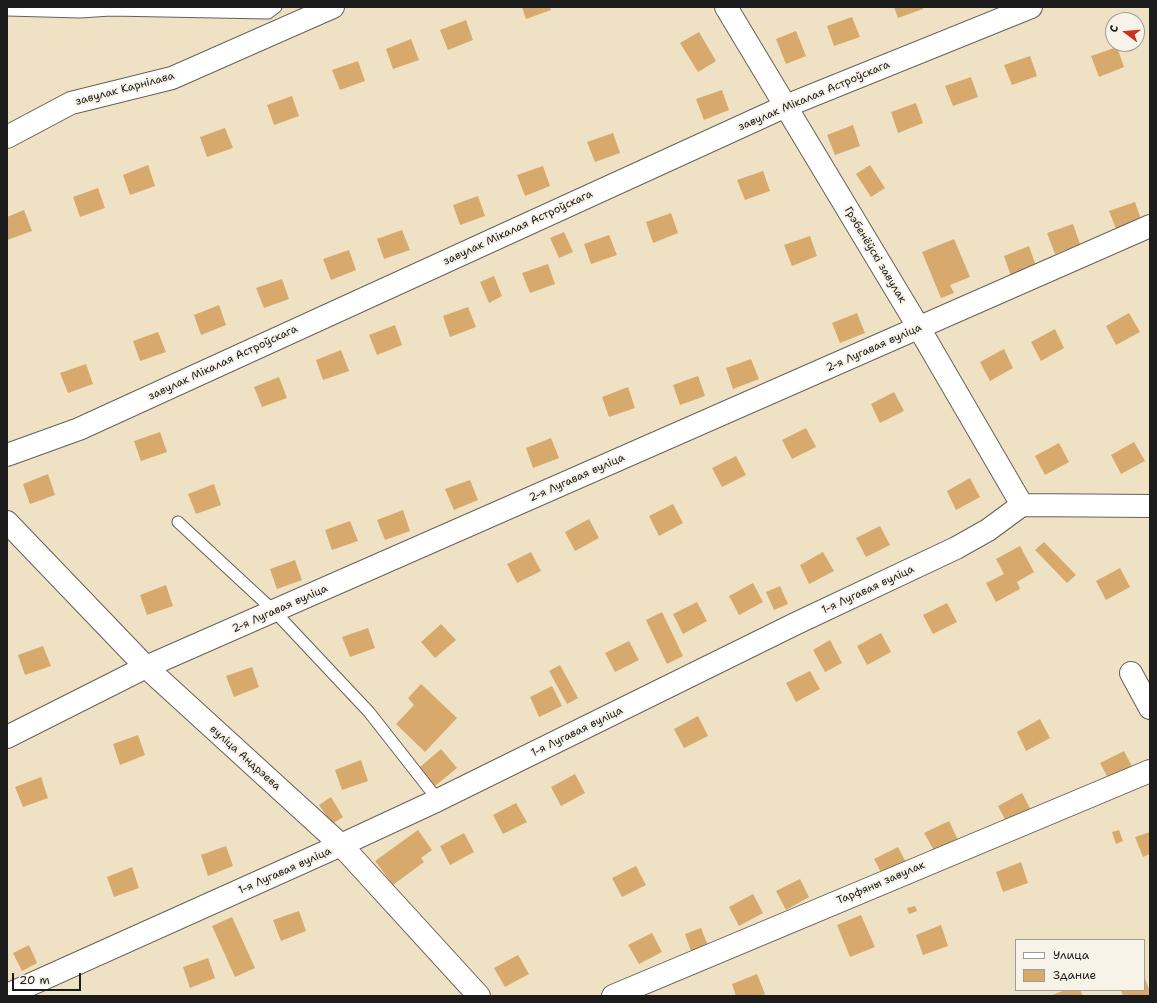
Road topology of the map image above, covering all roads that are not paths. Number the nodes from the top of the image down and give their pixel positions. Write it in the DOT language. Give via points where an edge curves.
graph roads {
  1 [pos="276,7"];
  2 [pos="333,7"];
  3 [pos="726,7"];
  4 [pos="1031,7"];
  5 [pos="7,10"];
  6 [pos="786,106"];
  7 [pos="7,137"];
  8 [pos="1150,226"];
  9 [pos="919,328"];
  10 [pos="7,455"];
  11 [pos="1022,504"];
  12 [pos="1150,506"];
  13 [pos="7,522"];
  14 [pos="178,522"];
  15 [pos="274,612"];
  16 [pos="146,667"];
  17 [pos="1131,673"];
  18 [pos="1150,708"];
  19 [pos="7,737"];
  20 [pos="1150,771"];
  21 [pos="438,800"];
  22 [pos="341,845"];
  23 [pos="7,995"];
  24 [pos="479,996"];
  25 [pos="613,996"];
  1 -- 5 [label="lane" via="268,13"];
  2 -- 7 [label="street, завулак Карнілава" via="172,78 71,102"];
  3 -- 6 [label="street, Грэбенёўскі завулак"];
  4 -- 6 [label="street, завулак Мікалая Астроўскага"];
  6 -- 9 [label="street, Грэбенёўскі завулак"];
  6 -- 10 [label="street, завулак Мікалая Астроўскага" via="79,428"];
  8 -- 9 [label="street, 2-я Лугавая вуліца"];
  9 -- 11 [label="street, Грэбенёўскі завулак"];
  9 -- 15 [label="street, 2-я Лугавая вуліца"];
  11 -- 12 [label="street"];
  11 -- 21 [label="street, 1-я Лугавая вуліца" via="988,530 956,548 797,623"];
  13 -- 16 [label="street, вуліца Андрэева"];
  14 -- 15 [label="lane"];
  15 -- 16 [label="street, 2-я Лугавая вуліца"];
  15 -- 21 [label="lane" via="370,712"];
  16 -- 19 [label="street, 2-я Лугавая вуліца"];
  16 -- 22 [label="street, вуліца Андрэева"];
  17 -- 18 [label="street"];
  20 -- 25 [label="street, Тарфяны завулак"];
  21 -- 22 [label="street, 1-я Лугавая вуліца"];
  22 -- 23 [label="street, 1-я Лугавая вуліца"];
  22 -- 24 [label="street, вуліца Андрэева"];
}
